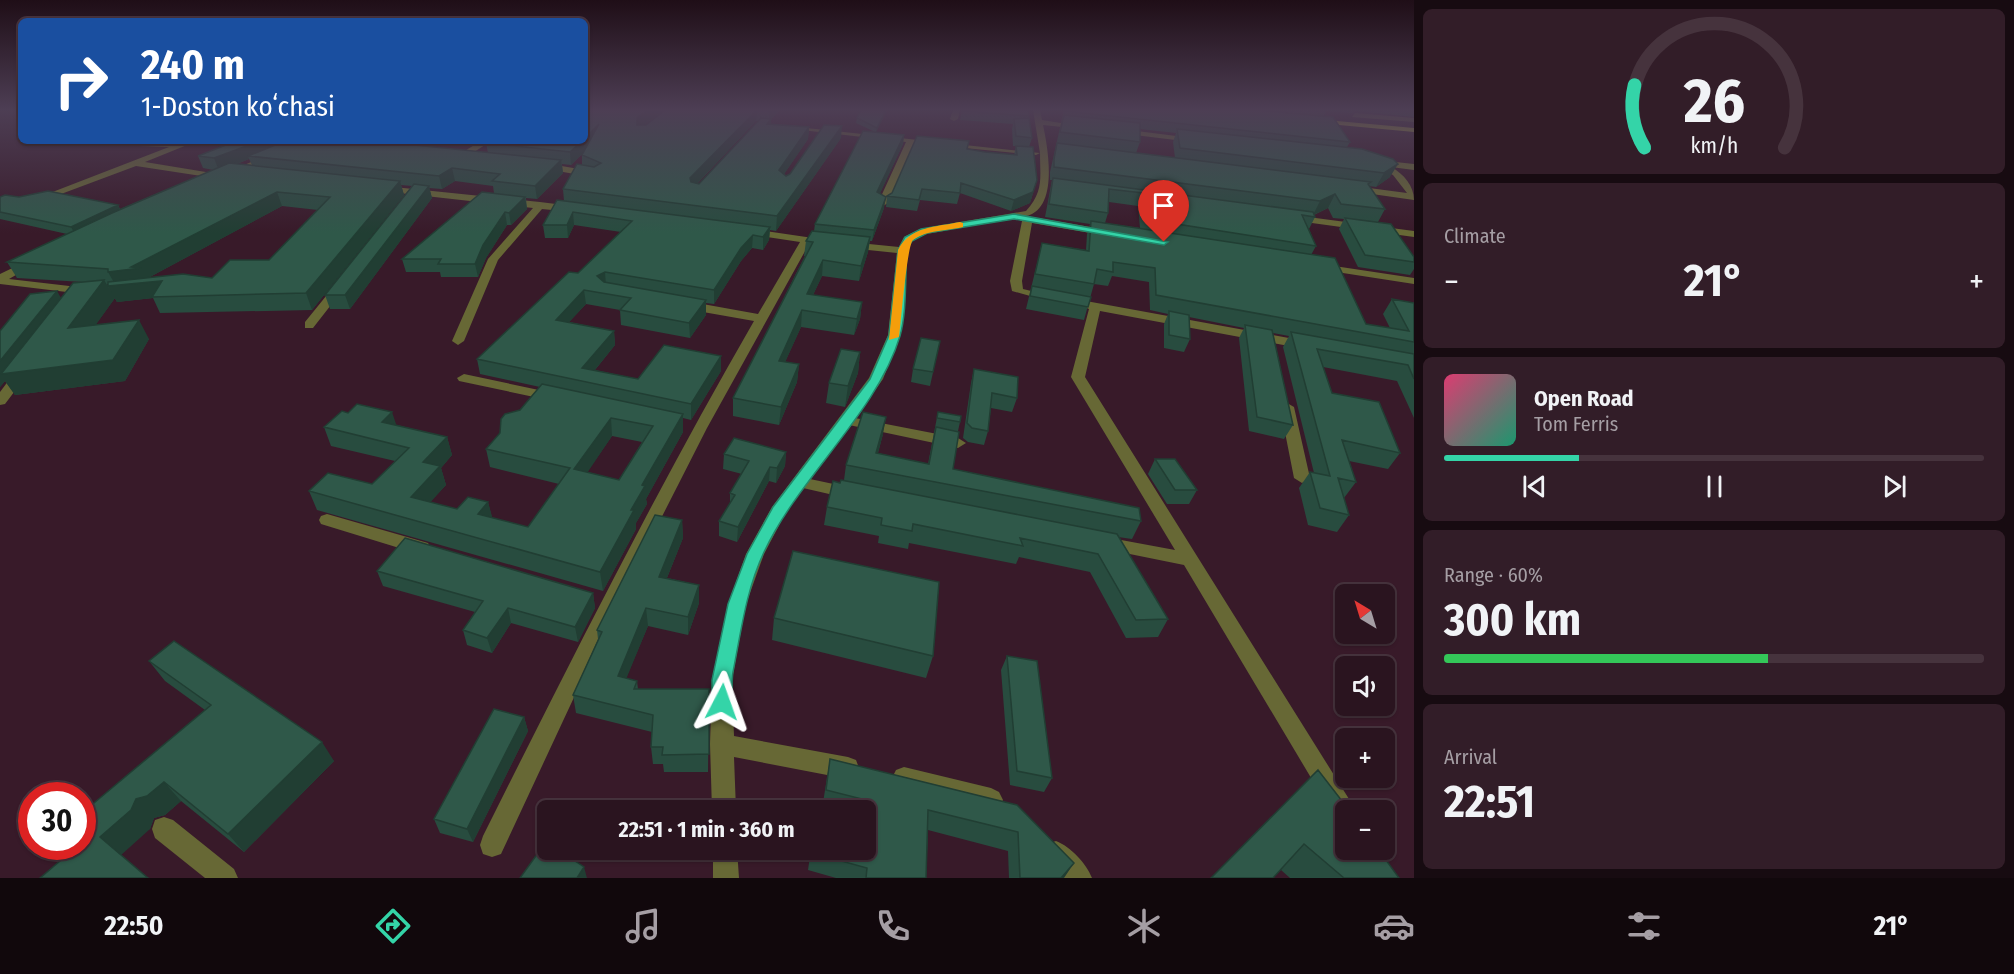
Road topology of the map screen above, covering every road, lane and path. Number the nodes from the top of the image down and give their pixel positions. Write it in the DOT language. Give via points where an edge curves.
graph roads {
  1 [pos="165,151"];
  2 [pos="283,151"];
  3 [pos="399,151"];
  4 [pos="471,151"];
  5 [pos="905,151"];
  6 [pos="1033,151"];
  7 [pos="1044,152"];
  8 [pos="1056,152"];
  9 [pos="407,153"];
  10 [pos="451,157"];
  11 [pos="461,157"];
  12 [pos="1364,160"];
  13 [pos="477,161"];
  14 [pos="135,163"];
  15 [pos="1382,164"];
  16 [pos="538,165"];
  17 [pos="1414,167"];
  18 [pos="232,171"];
  19 [pos="255,174"];
  20 [pos="596,175"];
  21 [pos="218,177"];
  22 [pos="1044,184"];
  23 [pos="198,186"];
  24 [pos="1055,186"];
  25 [pos="368,187"];
  26 [pos="1344,188"];
  27 [pos="1413,195"];
  28 [pos="42,198"];
  29 [pos="883,203"];
  30 [pos="540,205"];
  31 [pos="585,210"];
  32 [pos="1014,217"];
  33 [pos="1288,217"];
  34 [pos="1027,221"];
  35 [pos="738,231"];
  36 [pos="1414,234"];
  37 [pos="1121,235"];
  38 [pos="806,240"];
  39 [pos="828,243"];
  40 [pos="839,244"];
  41 [pos="903,250"];
  42 [pos="42,257"];
  43 [pos="1308,265"];
  44 [pos="0,280"];
  45 [pos="344,281"];
  46 [pos="1414,281"];
  47 [pos="98,295"];
  48 [pos="673,303"];
  49 [pos="1095,307"];
  50 [pos="763,319"];
  51 [pos="309,325"];
  52 [pos="458,341"];
  53 [pos="1313,347"];
  54 [pos="29,363"];
  55 [pos="464,378"];
  56 [pos="1285,398"];
  57 [pos="565,400"];
  58 [pos="0,401"];
  59 [pos="845,420"];
  60 [pos="958,443"];
  61 [pos="1302,478"];
  62 [pos="798,482"];
  63 [pos="868,496"];
  64 [pos="327,520"];
  65 [pos="1086,539"];
  66 [pos="440,553"];
  67 [pos="1190,560"];
  68 [pos="587,597"];
  69 [pos="609,603"];
  70 [pos="721,744"];
  71 [pos="724,800"];
  72 [pos="1337,800"];
  73 [pos="1016,808"];
  74 [pos="164,829"];
  75 [pos="1039,834"];
  76 [pos="492,845"];
  77 [pos="725,860"];
  78 [pos="225,878"];
  79 [pos="726,878"];
  80 [pos="1078,878"];
  1 -- 14 [label="street"];
  2 -- 18 [label="street"];
  3 -- 9 [label="street"];
  4 -- 11 [label="street"];
  5 -- 29 [label="street"];
  6 -- 7 [label="street"];
  7 -- 8 [label="street"];
  7 -- 22 [label="street"];
  10 -- 11 [label="street"];
  11 -- 13 [label="street"];
  12 -- 15 [label="street"];
  14 -- 21 [label="street"];
  14 -- 28 [label="street"];
  15 -- 17 [label="street"];
  15 -- 27 [label="street" via="1396,173"];
  16 -- 20 [label="street"];
  18 -- 19 [label="street"];
  18 -- 21 [label="street"];
  21 -- 23 [label="street"];
  22 -- 24 [label="street"];
  22 -- 32 [label="street" via="1041,200 1029,213"];
  25 -- 30 [label="street" via="409,197"];
  26 -- 27 [label="street"];
  30 -- 31 [label="street"];
  30 -- 52 [label="street" via="493,259"];
  32 -- 34 [label="street"];
  32 -- 41 [label="street" via="924,231 908,239"];
  33 -- 36 [label="street"];
  34 -- 37 [label="street"];
  34 -- 49 [label="street" via="1016,281 1018,291"];
  35 -- 38 [label="street"];
  38 -- 39 [label="street"];
  38 -- 50 [label="street"];
  40 -- 41 [label="street"];
  41 -- 59 [label="street" via="894,335 876,379"];
  42 -- 44 [label="street"];
  43 -- 46 [label="street"];
  44 -- 47 [label="street" via="78,290 82,292 76,302"];
  45 -- 51 [label="street"];
  48 -- 50 [label="street"];
  49 -- 53 [label="street" via="1274,346"];
  49 -- 67 [label="street" via="1078,377"];
  50 -- 69 [label="street" via="695,427"];
  54 -- 58 [label="street"];
  55 -- 57 [label="street"];
  56 -- 61 [label="street"];
  59 -- 60 [label="street"];
  59 -- 62 [label="street"];
  62 -- 63 [label="street"];
  62 -- 70 [label="street" via="755,554 737,604 722,680"];
  64 -- 66 [label="street"];
  65 -- 67 [label="street"];
  67 -- 72 [label="street"];
  68 -- 69 [label="street"];
  69 -- 76 [label="street"];
  70 -- 71 [label="street"];
  70 -- 73 [label="street" via="877,773"];
  74 -- 78 [label="street"];
  75 -- 80 [label="street"];
  77 -- 79 [label="street"];
}
